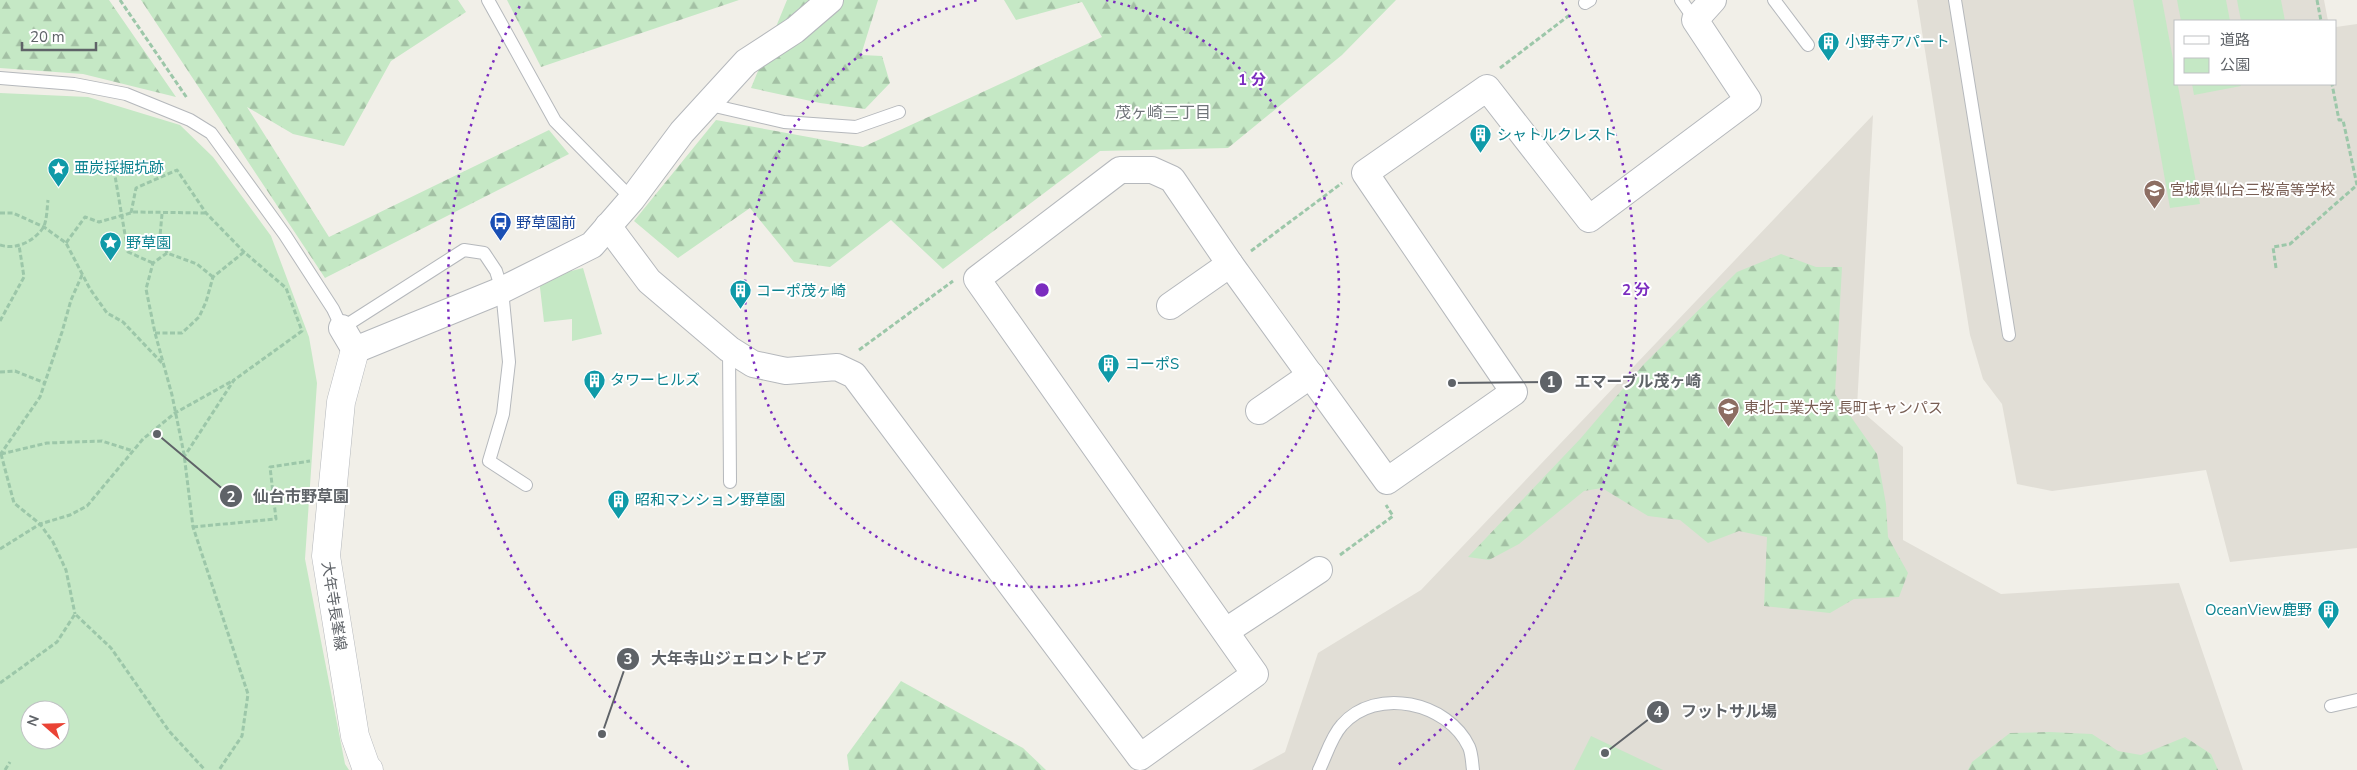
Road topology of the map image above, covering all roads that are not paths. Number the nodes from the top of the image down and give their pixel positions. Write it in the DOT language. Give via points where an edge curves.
graph roads {
  1 [pos="488,0"];
  2 [pos="830,0"];
  3 [pos="1713,0"];
  4 [pos="1774,0"];
  5 [pos="1955,0"];
  6 [pos="1688,10"];
  7 [pos="1808,45"];
  8 [pos="0,78"];
  9 [pos="706,104"];
  10 [pos="899,112"];
  11 [pos="632,199"];
  12 [pos="608,226"];
  13 [pos="1230,264"];
  14 [pos="502,290"];
  15 [pos="1170,306"];
  16 [pos="2009,335"];
  17 [pos="348,339"];
  18 [pos="729,349"];
  19 [pos="1311,375"];
  20 [pos="1259,411"];
  21 [pos="730,482"];
  22 [pos="526,485"];
  23 [pos="1319,570"];
  24 [pos="1226,631"];
  25 [pos="2357,700"];
  26 [pos="2331,706"];
  27 [pos="369,770"];
  28 [pos="1319,770"];
  29 [pos="1473,770"];
  1 -- 11 [label="lane" via="555,121"];
  2 -- 9 [label="street" via="795,30 746,62"];
  3 -- 6 [label="street"];
  4 -- 7 [label="lane"];
  5 -- 16 [label="lane"];
  6 -- 19 [label="street" via="1748,100 1589,219 1487,88 1365,173 1514,392 1386,481"];
  8 -- 17 [label="lane" via="74,84 126,94 190,120 211,133 285,235 333,309"];
  9 -- 10 [label="lane" via="784,122 856,127"];
  9 -- 11 [label="street"];
  11 -- 12 [label="street"];
  12 -- 14 [label="street" via="592,245"];
  12 -- 18 [label="street" via="649,281"];
  13 -- 15 [label="street"];
  13 -- 19 [label="street"];
  13 -- 24 [label="street" via="1172,179 1152,170 1120,170 977,279"];
  14 -- 17 [label="street"];
  14 -- 17 [label="lane" via="496,271 484,253 464,250"];
  14 -- 22 [label="lane" via="509,362 503,414 489,461"];
  17 -- 27 [label="street, 大年寺長峯線" via="326,556 355,736"];
  18 -- 21 [label="lane"];
  18 -- 24 [label="street" via="753,364 786,371 837,367 854,375 1140,757 1255,674"];
  19 -- 20 [label="street"];
  23 -- 24 [label="street"];
  25 -- 26 [label="lane"];
  28 -- 29 [label="lane" via="1342,725 1362,710 1384,703 1408,703 1436,713 1455,727 1470,748"];
}
